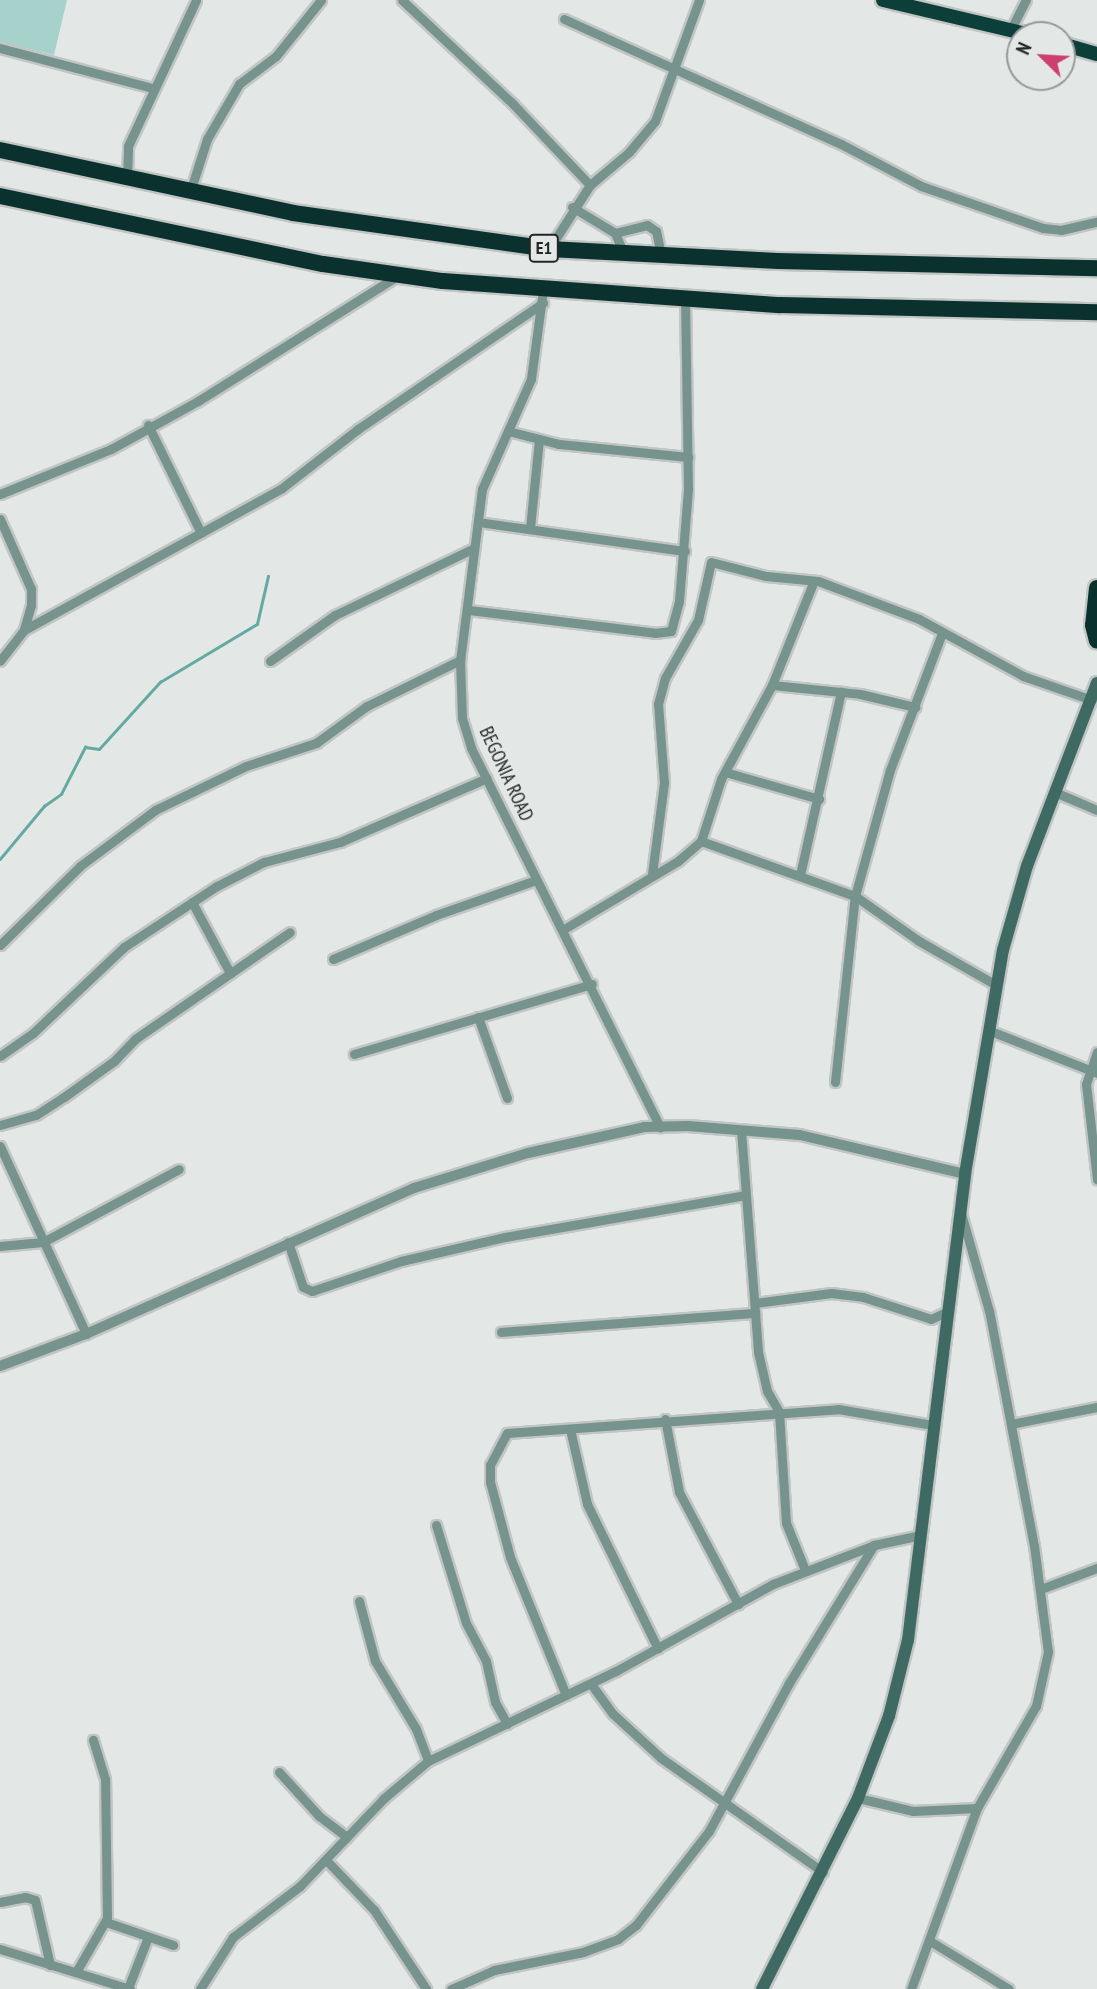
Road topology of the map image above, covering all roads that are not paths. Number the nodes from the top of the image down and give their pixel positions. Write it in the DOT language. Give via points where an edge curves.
graph roads {
  1 [pos="196,0"];
  2 [pos="321,0"];
  3 [pos="402,0"];
  4 [pos="699,0"];
  5 [pos="883,0"];
  6 [pos="1026,0"];
  7 [pos="564,19"];
  8 [pos="1015,21"];
  9 [pos="1006,28"];
  10 [pos="0,48"];
  11 [pos="1076,48"];
  12 [pos="1097,54"];
  13 [pos="675,66"];
  14 [pos="152,88"];
  15 [pos="0,150"];
  16 [pos="127,178"];
  17 [pos="590,185"];
  18 [pos="189,194"];
  19 [pos="0,196"];
  20 [pos="572,207"];
  21 [pos="1097,222"];
  22 [pos="615,233"];
  23 [pos="549,248"];
  24 [pos="623,252"];
  25 [pos="661,255"];
  26 [pos="1097,268"];
  27 [pos="399,275"];
  28 [pos="543,297"];
  29 [pos="685,300"];
  30 [pos="1097,312"];
  31 [pos="148,425"];
  32 [pos="509,431"];
  33 [pos="539,440"];
  34 [pos="688,457"];
  35 [pos="0,494"];
  36 [pos="0,520"];
  37 [pos="478,522"];
  38 [pos="530,528"];
  39 [pos="201,533"];
  40 [pos="474,548"];
  41 [pos="685,551"];
  42 [pos="813,583"];
  43 [pos="1097,588"];
  44 [pos="468,610"];
  45 [pos="24,630"];
  46 [pos="942,633"];
  47 [pos="1097,641"];
  48 [pos="460,660"];
  49 [pos="0,661"];
  50 [pos="270,661"];
  51 [pos="1097,683"];
  52 [pos="772,685"];
  53 [pos="841,692"];
  54 [pos="1092,700"];
  55 [pos="915,706"];
  56 [pos="725,772"];
  57 [pos="486,778"];
  58 [pos="1057,793"];
  59 [pos="819,799"];
  60 [pos="1097,810"];
  61 [pos="701,841"];
  62 [pos="652,874"];
  63 [pos="800,876"];
  64 [pos="536,880"];
  65 [pos="855,896"];
  66 [pos="192,902"];
  67 [pos="564,929"];
  68 [pos="290,932"];
  69 [pos="0,946"];
  70 [pos="333,959"];
  71 [pos="230,973"];
  72 [pos="592,984"];
  73 [pos="996,985"];
  74 [pos="478,1017"];
  75 [pos="988,1030"];
  76 [pos="1097,1052"];
  77 [pos="354,1054"];
  78 [pos="0,1056"];
  79 [pos="1093,1072"];
  80 [pos="835,1082"];
  81 [pos="507,1098"];
  82 [pos="0,1125"];
  83 [pos="660,1127"];
  84 [pos="741,1130"];
  85 [pos="0,1146"];
  86 [pos="179,1169"];
  87 [pos="965,1174"];
  88 [pos="1097,1179"];
  89 [pos="745,1195"];
  90 [pos="960,1210"];
  91 [pos="43,1242"];
  92 [pos="288,1242"];
  93 [pos="0,1246"];
  94 [pos="755,1308"];
  95 [pos="946,1312"];
  96 [pos="501,1332"];
  97 [pos="86,1334"];
  98 [pos="0,1366"];
  99 [pos="1097,1407"];
  100 [pos="779,1412"];
  101 [pos="665,1419"];
  102 [pos="1011,1423"];
  103 [pos="933,1425"];
  104 [pos="570,1429"];
  105 [pos="436,1525"];
  106 [pos="920,1535"];
  107 [pos="874,1545"];
  108 [pos="1097,1568"];
  109 [pos="805,1570"];
  110 [pos="1041,1589"];
  111 [pos="359,1601"];
  112 [pos="738,1604"];
  113 [pos="658,1649"];
  114 [pos="591,1684"];
  115 [pos="566,1695"];
  116 [pos="507,1724"];
  117 [pos="93,1740"];
  118 [pos="428,1761"];
  119 [pos="279,1772"];
  120 [pos="859,1798"];
  121 [pos="723,1803"];
  122 [pos="977,1808"];
  123 [pos="346,1837"];
  124 [pos="327,1861"];
  125 [pos="823,1872"];
  126 [pos="0,1902"];
  127 [pos="106,1922"];
  128 [pos="148,1937"];
  129 [pos="930,1941"];
  130 [pos="173,1945"];
  131 [pos="0,1949"];
  132 [pos="50,1965"];
  133 [pos="76,1972"];
  134 [pos="129,1989"];
  135 [pos="200,1989"];
  136 [pos="426,1989"];
  137 [pos="451,1989"];
  138 [pos="762,1989"];
  139 [pos="911,1989"];
  140 [pos="1009,1989"];
  1 -- 14 [label="street"];
  2 -- 18 [label="street" via="276,56 239,84 206,139"];
  3 -- 17 [label="street" via="513,104"];
  4 -- 13 [label="street"];
  5 -- 9 [label="highway"];
  6 -- 8 [label="street"];
  7 -- 13 [label="street"];
  10 -- 14 [label="street"];
  11 -- 12 [label="highway"];
  13 -- 17 [label="street" via="648,132"];
  13 -- 21 [label="street" via="921,186 1043,228 1061,230"];
  14 -- 16 [label="street" via="128,146"];
  15 -- 16 [label="highway, E1"];
  16 -- 18 [label="highway, E1"];
  17 -- 20 [label="street"];
  18 -- 23 [label="highway, E1" via="454,238"];
  19 -- 27 [label="highway, E1" via="220,244"];
  20 -- 22 [label="street"];
  20 -- 23 [label="street"];
  22 -- 24 [label="street"];
  22 -- 25 [label="street" via="648,225 656,230"];
  23 -- 24 [label="highway, E1"];
  24 -- 25 [label="highway, E1"];
  25 -- 26 [label="highway, E1"];
  27 -- 28 [label="highway, E1"];
  27 -- 31 [label="street" via="233,381"];
  28 -- 29 [label="highway, E1"];
  28 -- 32 [label="street, BEGONIA ROAD" via="531,379"];
  28 -- 39 [label="street" via="282,488"];
  29 -- 30 [label="highway, E1"];
  29 -- 34 [label="street"];
  31 -- 35 [label="street" via="111,449"];
  31 -- 39 [label="street"];
  32 -- 33 [label="street"];
  32 -- 37 [label="street, BEGONIA ROAD" via="486,475"];
  33 -- 34 [label="street"];
  33 -- 38 [label="street"];
  34 -- 41 [label="street"];
  36 -- 45 [label="street" via="30,589"];
  37 -- 38 [label="street"];
  37 -- 40 [label="street, BEGONIA ROAD"];
  38 -- 41 [label="street"];
  39 -- 45 [label="street"];
  40 -- 44 [label="street, BEGONIA ROAD"];
  40 -- 50 [label="street" via="335,615"];
  41 -- 44 [label="street" via="679,601 671,631 664,634"];
  42 -- 46 [label="street" via="919,619"];
  42 -- 52 [label="street"];
  42 -- 62 [label="street" via="766,576 716,560 707,566 698,620 665,678 658,704 664,783"];
  43 -- 47 [label="highway" via="1093,625"];
  44 -- 48 [label="street, BEGONIA ROAD"];
  45 -- 49 [label="street"];
  46 -- 54 [label="street" via="1023,676"];
  46 -- 55 [label="street"];
  48 -- 57 [label="street, BEGONIA ROAD" via="465,732"];
  48 -- 69 [label="street" via="367,706 316,743 246,766 155,810 80,866"];
  51 -- 54 [label="main road"];
  52 -- 53 [label="street"];
  52 -- 56 [label="street"];
  53 -- 55 [label="street"];
  53 -- 59 [label="street"];
  54 -- 58 [label="main road"];
  55 -- 65 [label="street" via="890,770"];
  56 -- 59 [label="street"];
  56 -- 61 [label="street"];
  57 -- 64 [label="street, BEGONIA ROAD"];
  57 -- 66 [label="street" via="340,842 264,862"];
  58 -- 60 [label="street"];
  58 -- 73 [label="main road" via="1020,890"];
  59 -- 63 [label="street"];
  61 -- 62 [label="street" via="678,861"];
  61 -- 63 [label="street"];
  62 -- 67 [label="street"];
  63 -- 65 [label="street"];
  64 -- 67 [label="street, BEGONIA ROAD"];
  64 -- 70 [label="street" via="436,915"];
  65 -- 73 [label="street" via="919,941"];
  65 -- 80 [label="street"];
  66 -- 71 [label="street"];
  66 -- 78 [label="street" via="124,947 33,1033"];
  67 -- 72 [label="street, BEGONIA ROAD"];
  68 -- 71 [label="street"];
  71 -- 82 [label="street" via="36,1115"];
  72 -- 74 [label="street"];
  72 -- 83 [label="street, BEGONIA ROAD"];
  73 -- 75 [label="main road"];
  74 -- 77 [label="street"];
  74 -- 81 [label="street"];
  75 -- 79 [label="street"];
  75 -- 87 [label="main road"];
  76 -- 79 [label="street"];
  79 -- 88 [label="street" via="1086,1092"];
  83 -- 84 [label="street"];
  83 -- 92 [label="street" via="528,1153 414,1188"];
  84 -- 87 [label="street" via="800,1135"];
  84 -- 89 [label="street"];
  85 -- 91 [label="street"];
  86 -- 91 [label="street"];
  87 -- 90 [label="main road"];
  89 -- 92 [label="street" via="505,1237 401,1261 312,1291 303,1287"];
  89 -- 94 [label="street"];
  90 -- 95 [label="main road"];
  90 -- 102 [label="street" via="989,1311"];
  91 -- 93 [label="street"];
  91 -- 97 [label="street"];
  92 -- 97 [label="street"];
  94 -- 95 [label="street" via="831,1293 863,1297 931,1319"];
  94 -- 96 [label="street"];
  94 -- 100 [label="street" via="767,1391"];
  95 -- 103 [label="main road"];
  97 -- 98 [label="street"];
  99 -- 102 [label="street"];
  100 -- 101 [label="street"];
  100 -- 103 [label="street" via="838,1409"];
  100 -- 109 [label="street" via="786,1523"];
  101 -- 104 [label="street"];
  101 -- 112 [label="street" via="679,1492"];
  102 -- 110 [label="street"];
  103 -- 106 [label="main road"];
  104 -- 113 [label="street" via="587,1504"];
  104 -- 115 [label="street" via="507,1433 489,1473 510,1557"];
  105 -- 116 [label="street" via="466,1623 486,1661 495,1702"];
  106 -- 107 [label="street"];
  106 -- 120 [label="main road" via="908,1640 889,1716"];
  107 -- 109 [label="street"];
  107 -- 121 [label="street" via="789,1683"];
  108 -- 110 [label="street"];
  109 -- 112 [label="street"];
  110 -- 122 [label="street" via="1046,1674 1036,1706"];
  111 -- 118 [label="street" via="375,1661 416,1729"];
  112 -- 113 [label="street"];
  113 -- 114 [label="street"];
  114 -- 115 [label="street"];
  114 -- 121 [label="street" via="630,1731"];
  115 -- 116 [label="street"];
  116 -- 118 [label="street"];
  117 -- 127 [label="street" via="105,1779"];
  118 -- 123 [label="street"];
  119 -- 123 [label="street"];
  120 -- 122 [label="street" via="913,1811"];
  120 -- 125 [label="main road"];
  121 -- 125 [label="street"];
  121 -- 137 [label="street" via="682,1871 626,1935 551,1961 487,1972"];
  122 -- 129 [label="street"];
  123 -- 124 [label="street"];
  124 -- 135 [label="street" via="233,1937"];
  124 -- 136 [label="street" via="374,1910"];
  125 -- 138 [label="main road"];
  126 -- 132 [label="street" via="25,1897 36,1900"];
  127 -- 128 [label="street"];
  127 -- 133 [label="street"];
  128 -- 130 [label="street"];
  128 -- 134 [label="street"];
  129 -- 139 [label="street"];
  129 -- 140 [label="street"];
  131 -- 132 [label="street"];
  132 -- 133 [label="street"];
  133 -- 134 [label="street"];
}
